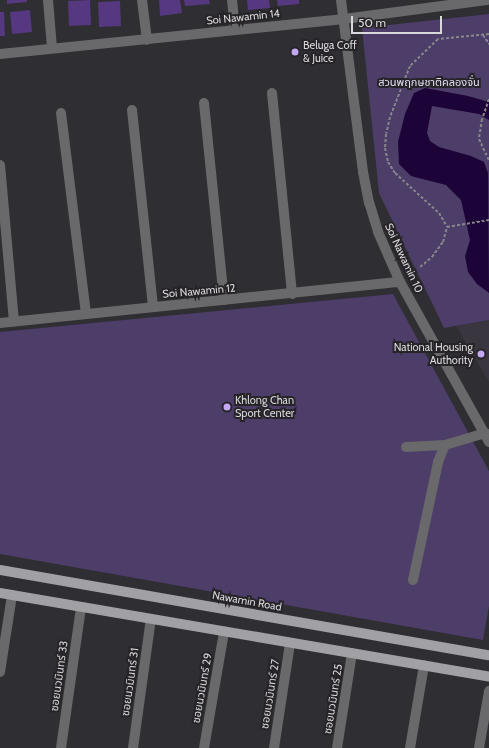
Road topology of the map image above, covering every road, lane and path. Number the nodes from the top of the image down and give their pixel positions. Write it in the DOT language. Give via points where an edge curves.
graph roads {
  1 [pos="48,0"];
  2 [pos="142,0"];
  3 [pos="232,0"];
  4 [pos="341,0"];
  5 [pos="487,0"];
  6 [pos="429,4"];
  7 [pos="344,19"];
  8 [pos="235,30"];
  9 [pos="483,34"];
  10 [pos="489,34"];
  11 [pos="147,40"];
  12 [pos="489,44"];
  13 [pos="52,48"];
  14 [pos="0,54"];
  15 [pos="272,93"];
  16 [pos="489,99"];
  17 [pos="204,103"];
  18 [pos="132,110"];
  19 [pos="61,113"];
  20 [pos="489,160"];
  21 [pos="0,165"];
  22 [pos="489,220"];
  23 [pos="447,227"];
  24 [pos="420,267"];
  25 [pos="400,282"];
  26 [pos="292,294"];
  27 [pos="224,300"];
  28 [pos="153,307"];
  29 [pos="86,313"];
  30 [pos="14,321"];
  31 [pos="0,323"];
  32 [pos="487,437"];
  33 [pos="445,445"];
  34 [pos="406,447"];
  35 [pos="0,570"];
  36 [pos="413,580"];
  37 [pos="0,593"];
  38 [pos="12,595"];
  39 [pos="81,607"];
  40 [pos="151,619"];
  41 [pos="224,632"];
  42 [pos="290,644"];
  43 [pos="352,653"];
  44 [pos="489,655"];
  45 [pos="424,665"];
  46 [pos="0,672"];
  47 [pos="489,677"];
  48 [pos="489,691"];
  49 [pos="61,748"];
  50 [pos="133,748"];
  51 [pos="204,748"];
  52 [pos="274,748"];
  53 [pos="337,748"];
  54 [pos="410,748"];
  55 [pos="479,748"];
  1 -- 13 [label="street"];
  2 -- 11 [label="street"];
  3 -- 8 [label="street"];
  4 -- 7 [label="street, Soi Nawamin 10"];
  5 -- 6 [label="street, Soi Nawamin 14"];
  6 -- 7 [label="street, Soi Nawamin 14"];
  7 -- 8 [label="street, Soi Nawamin 14"];
  7 -- 25 [label="street, Soi Nawamin 10" via="368,202"];
  8 -- 11 [label="street, Soi Nawamin 14"];
  9 -- 10 [label="path"];
  9 -- 12 [label="path"];
  9 -- 23 [label="path" via="438,39 410,66 386,134 388,162 395,172 439,213"];
  11 -- 13 [label="street, Soi Nawamin 14"];
  13 -- 14 [label="street, Soi Nawamin 14"];
  15 -- 26 [label="street"];
  16 -- 20 [label="path" via="482,118 479,138"];
  17 -- 27 [label="street"];
  18 -- 28 [label="street"];
  19 -- 29 [label="street"];
  21 -- 30 [label="street"];
  22 -- 23 [label="path"];
  23 -- 24 [label="path" via="442,242"];
  25 -- 26 [label="street, Soi Nawamin 12"];
  25 -- 32 [label="street, Soi Nawamin 10"];
  26 -- 27 [label="street, Soi Nawamin 12"];
  27 -- 28 [label="street, Soi Nawamin 12"];
  28 -- 29 [label="street, Soi Nawamin 12"];
  29 -- 30 [label="street, Soi Nawamin 12"];
  30 -- 31 [label="street, Soi Nawamin 12"];
  32 -- 33 [label="street"];
  33 -- 34 [label="street"];
  33 -- 36 [label="street" via="438,462"];
  35 -- 44 [label="main road, Nawamin Road"];
  37 -- 38 [label="main road"];
  38 -- 39 [label="main road"];
  38 -- 46 [label="street"];
  39 -- 40 [label="main road"];
  39 -- 49 [label="street, ซอยนวมินทร์ 33"];
  40 -- 41 [label="main road"];
  40 -- 50 [label="street, ซอยนวมินทร์ 31"];
  41 -- 42 [label="main road"];
  41 -- 51 [label="street, ซอยนวมินทร์ 29"];
  42 -- 43 [label="main road"];
  42 -- 52 [label="street, ซอยนวมินทร์ 27"];
  43 -- 45 [label="main road"];
  43 -- 53 [label="street, ซอยนวมินทร์ 25"];
  45 -- 47 [label="main road"];
  45 -- 54 [label="street"];
  48 -- 55 [label="street"];
}
